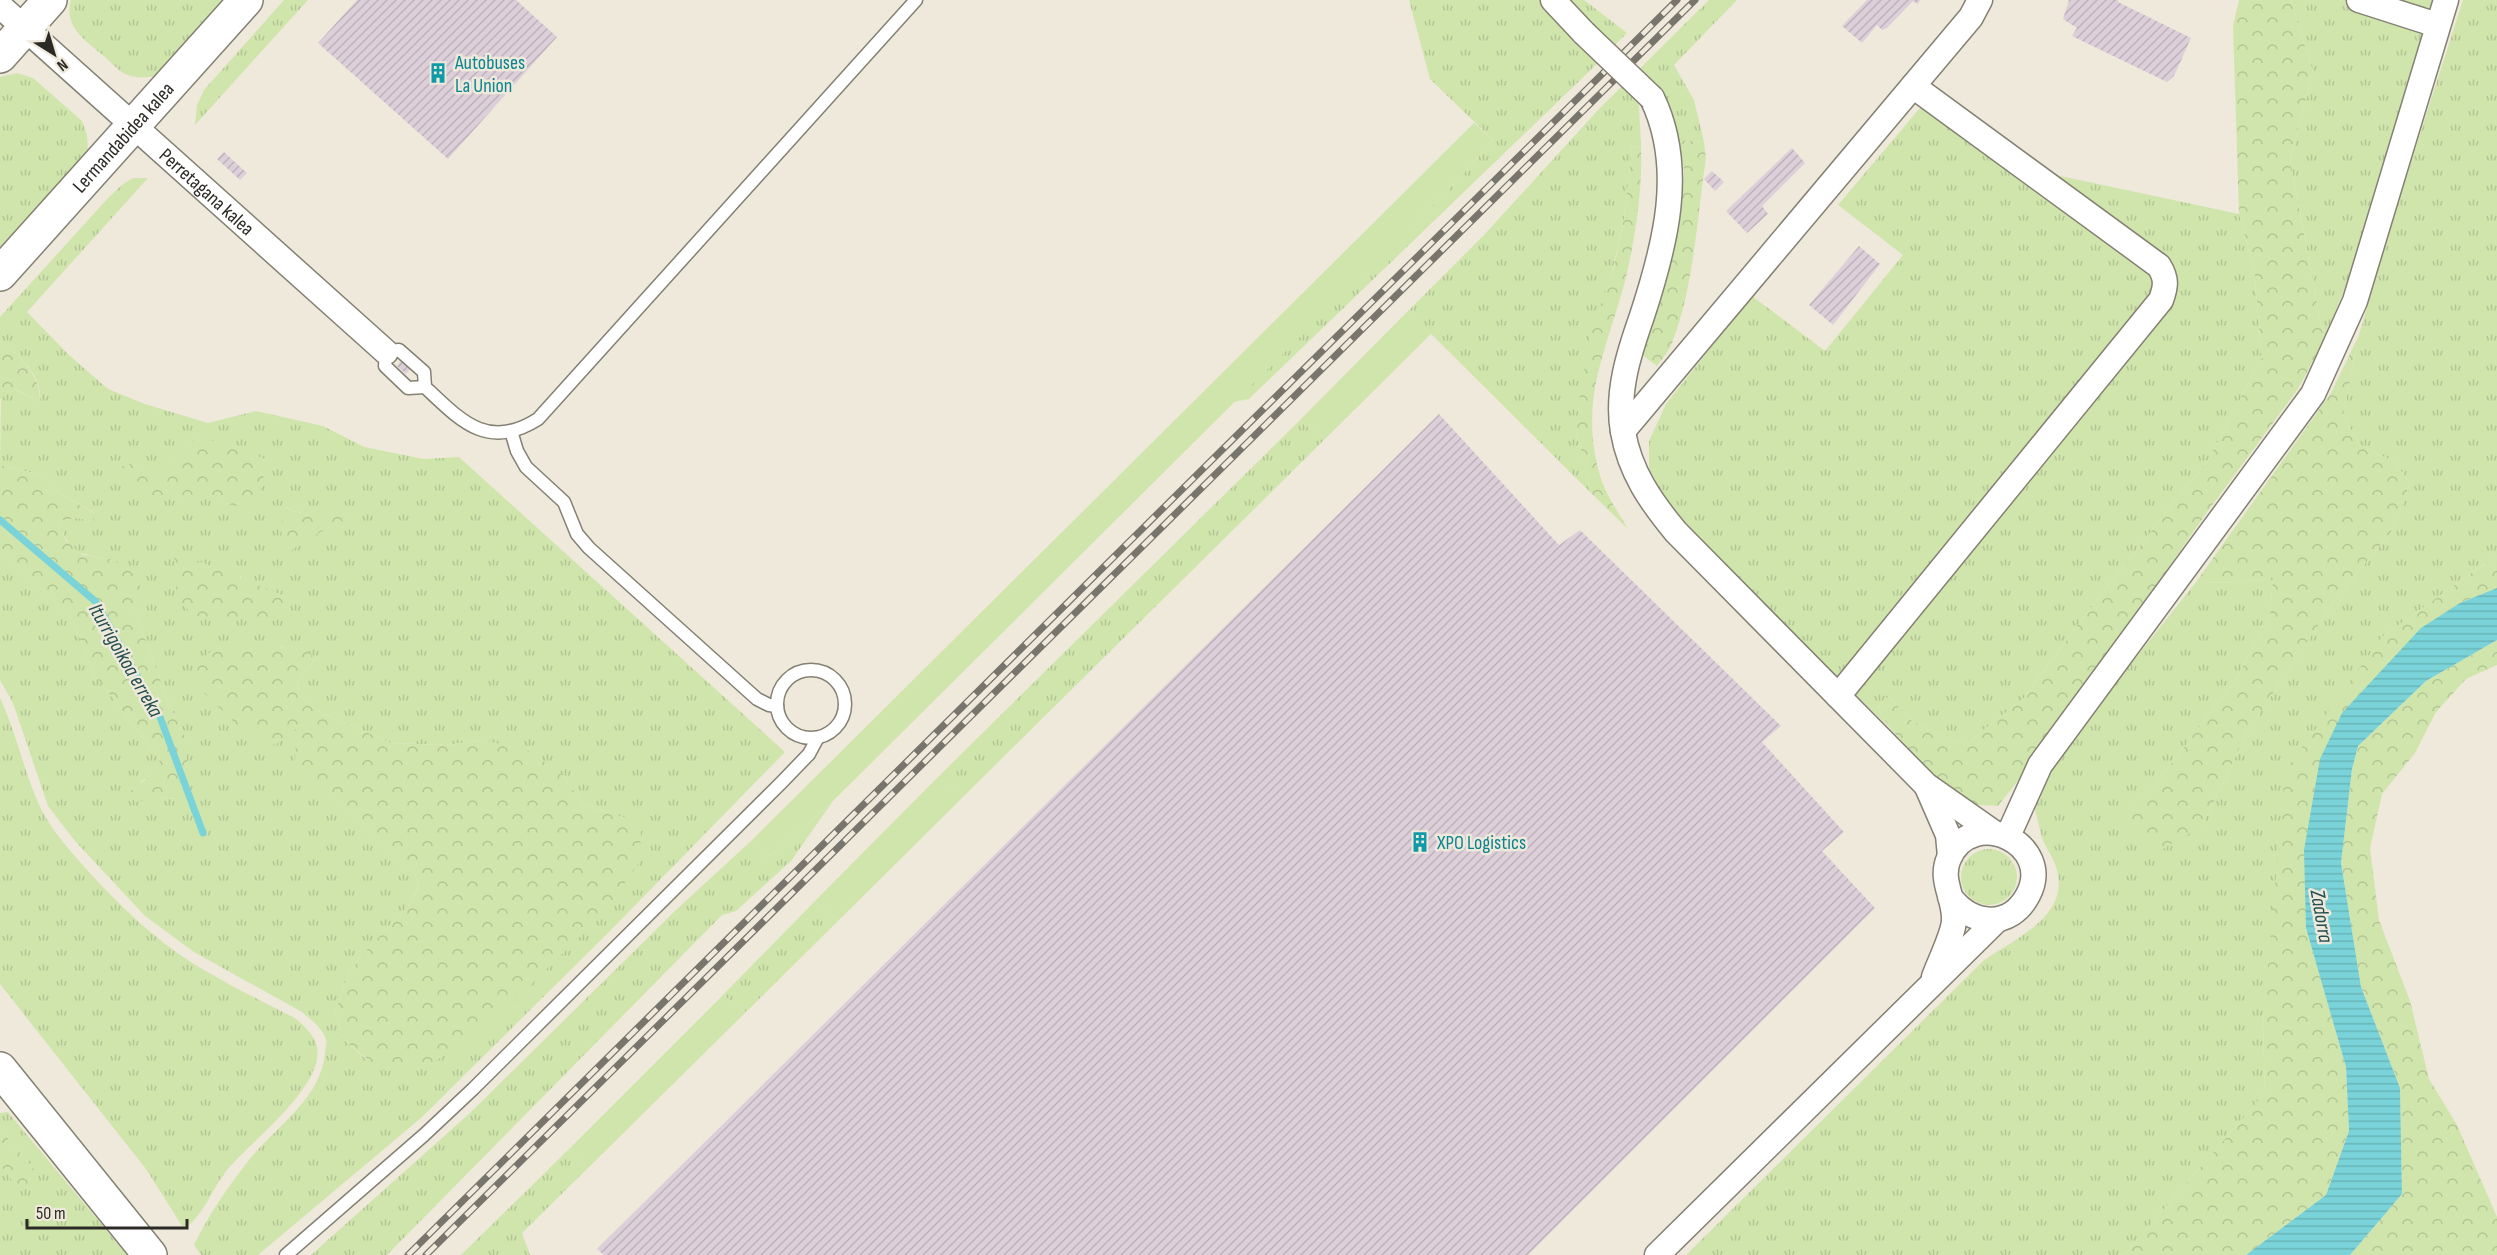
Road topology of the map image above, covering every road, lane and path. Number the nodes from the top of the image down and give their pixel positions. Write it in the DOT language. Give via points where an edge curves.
graph roads {
  1 [pos="50,0"];
  2 [pos="246,0"];
  3 [pos="916,0"];
  4 [pos="1553,0"];
  5 [pos="1980,0"];
  6 [pos="2358,0"];
  7 [pos="2445,0"];
  8 [pos="0,6"];
  9 [pos="2437,25"];
  10 [pos="25,28"];
  11 [pos="0,56"];
  12 [pos="1913,86"];
  13 [pos="134,124"];
  14 [pos="0,274"];
  15 [pos="386,352"];
  16 [pos="425,387"];
  17 [pos="511,431"];
  18 [pos="1623,431"];
  19 [pos="1838,696"];
  20 [pos="777,706"];
  21 [pos="817,739"];
  22 [pos="1926,785"];
  23 [pos="2001,834"];
  24 [pos="1950,856"];
  25 [pos="1950,897"];
  26 [pos="1997,920"];
  27 [pos="1931,985"];
  28 [pos="0,1069"];
  29 [pos="150,1255"];
  30 [pos="286,1255"];
  31 [pos="1657,1255"];
  1 -- 10 [label="street"];
  2 -- 13 [label="street, Lermandabidea kalea"];
  3 -- 17 [label="lane" via="550,408 527,426"];
  4 -- 18 [label="street, bridge" via="1652,98 1668,144 1669,212 1659,264 1627,362 1622,389"];
  5 -- 12 [label="street" via="1971,17"];
  6 -- 9 [label="street"];
  7 -- 9 [label="street"];
  8 -- 10 [label="street, Perretagana kalea"];
  9 -- 23 [label="street" via="2355,301 2313,394 2040,765"];
  10 -- 11 [label="street"];
  10 -- 13 [label="street, Perretagana kalea"];
  12 -- 18 [label="street"];
  12 -- 19 [label="street" via="2159,266 2166,277 2166,287 2161,300"];
  13 -- 14 [label="street, Lermandabidea kalea"];
  13 -- 15 [label="street, Perretagana kalea"];
  15 -- 16 [label="lane" via="399,350 424,372"];
  15 -- 16 [label="lane" via="385,366 408,388"];
  16 -- 17 [label="lane" via="472,427 490,432"];
  17 -- 20 [label="lane" via="526,467 564,502 577,534 589,548 757,699"];
  18 -- 19 [label="street" via="1629,458 1652,503"];
  19 -- 22 [label="street"];
  20 -- 21 [label="lane" via="780,720 789,731 802,738"];
  20 -- 21 [label="lane" via="787,679 799,671 813,669 839,682 846,710 830,733"];
  21 -- 30 [label="lane" via="809,754 781,783 473,1089"];
  22 -- 23 [label="street"];
  22 -- 24 [label="street" via="1948,835"];
  23 -- 24 [label="street" via="1980,833 1968,838"];
  23 -- 26 [label="street" via="2021,845 2030,858 2033,874 2024,904"];
  24 -- 25 [label="street" via="1946,870"];
  25 -- 26 [label="street" via="1970,916"];
  25 -- 27 [label="street" via="1954,922"];
  26 -- 27 [label="street"];
  27 -- 31 [label="street"];
  28 -- 29 [label="street"];
}
